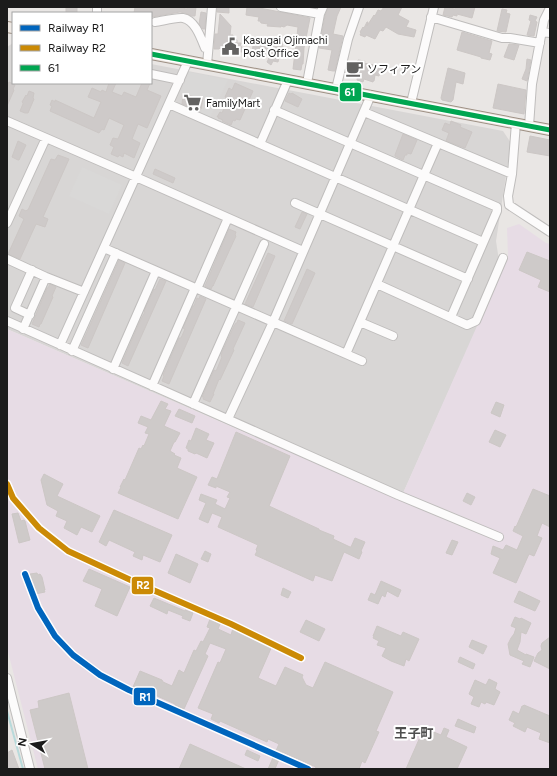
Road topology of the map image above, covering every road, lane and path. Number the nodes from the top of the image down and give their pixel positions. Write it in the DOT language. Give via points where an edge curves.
graph roads {
  1 [pos="212,7"];
  2 [pos="281,7"];
  3 [pos="359,7"];
  4 [pos="434,7"];
  5 [pos="550,8"];
  6 [pos="321,11"];
  7 [pos="431,17"];
  8 [pos="155,22"];
  9 [pos="546,32"];
  10 [pos="540,43"];
  11 [pos="208,48"];
  12 [pos="152,54"];
  13 [pos="188,61"];
  14 [pos="207,65"];
  15 [pos="152,74"];
  16 [pos="180,80"];
  17 [pos="288,80"];
  18 [pos="306,83"];
  19 [pos="336,89"];
  20 [pos="371,96"];
  21 [pos="411,103"];
  22 [pos="169,104"];
  23 [pos="274,110"];
  24 [pos="364,112"];
  25 [pos="7,122"];
  26 [pos="516,123"];
  27 [pos="529,126"];
  28 [pos="550,130"];
  29 [pos="46,138"];
  30 [pos="350,143"];
  31 [pos="438,143"];
  32 [pos="260,144"];
  33 [pos="512,174"];
  34 [pos="424,175"];
  35 [pos="136,177"];
  36 [pos="336,178"];
  37 [pos="295,203"];
  38 [pos="11,204"];
  39 [pos="409,210"];
  40 [pos="320,214"];
  41 [pos="228,218"];
  42 [pos="7,223"];
  43 [pos="550,232"];
  44 [pos="483,242"];
  45 [pos="264,244"];
  46 [pos="393,246"];
  47 [pos="104,248"];
  48 [pos="303,251"];
  49 [pos="116,253"];
  50 [pos="503,258"];
  51 [pos="7,259"];
  52 [pos="32,270"];
  53 [pos="156,271"];
  54 [pos="46,277"];
  55 [pos="468,279"];
  56 [pos="377,284"];
  57 [pos="196,288"];
  58 [pos="84,292"];
  59 [pos="236,306"];
  60 [pos="30,315"];
  61 [pos="451,317"];
  62 [pos="7,321"];
  63 [pos="273,322"];
  64 [pos="360,322"];
  65 [pos="24,329"];
  66 [pos="393,336"];
  67 [pos="60,346"];
  68 [pos="72,351"];
  69 [pos="346,354"];
  70 [pos="362,361"];
  71 [pos="113,369"];
  72 [pos="152,386"];
  73 [pos="193,404"];
  74 [pos="228,419"];
  75 [pos="499,537"];
  76 [pos="7,678"];
  77 [pos="30,769"];
  1 -- 11 [label="street"];
  2 -- 6 [label="street"];
  3 -- 19 [label="street"];
  4 -- 7 [label="street"];
  5 -- 9 [label="street" via="544,20"];
  6 -- 18 [label="street"];
  7 -- 10 [label="street" via="502,38"];
  7 -- 21 [label="street"];
  8 -- 11 [label="street" via="182,18 189,20 205,48"];
  9 -- 10 [label="street"];
  10 -- 27 [label="street" via="532,84"];
  11 -- 14 [label="street"];
  12 -- 13 [label="main road"];
  13 -- 14 [label="main road"];
  13 -- 16 [label="street"];
  14 -- 17 [label="main road"];
  15 -- 16 [label="street"];
  16 -- 22 [label="street"];
  17 -- 18 [label="main road"];
  17 -- 23 [label="street"];
  18 -- 19 [label="main road"];
  19 -- 20 [label="main road"];
  20 -- 21 [label="main road"];
  20 -- 24 [label="street"];
  21 -- 26 [label="main road"];
  22 -- 32 [label="street"];
  22 -- 35 [label="street"];
  23 -- 30 [label="street"];
  23 -- 32 [label="street"];
  24 -- 30 [label="street"];
  24 -- 31 [label="street"];
  25 -- 29 [label="street"];
  26 -- 27 [label="main road"];
  26 -- 33 [label="street"];
  27 -- 28 [label="main road"];
  29 -- 35 [label="street"];
  29 -- 38 [label="street"];
  30 -- 34 [label="street"];
  30 -- 36 [label="street"];
  31 -- 33 [label="street"];
  31 -- 34 [label="street"];
  32 -- 36 [label="street"];
  33 -- 43 [label="street" via="509,205"];
  34 -- 39 [label="street"];
  34 -- 44 [label="street" via="496,207 497,211"];
  35 -- 41 [label="street"];
  35 -- 47 [label="street"];
  36 -- 39 [label="street"];
  36 -- 40 [label="street"];
  37 -- 40 [label="street"];
  38 -- 42 [label="street"];
  39 -- 44 [label="street"];
  39 -- 46 [label="street"];
  40 -- 46 [label="street"];
  40 -- 48 [label="street"];
  41 -- 48 [label="street"];
  41 -- 57 [label="street"];
  44 -- 55 [label="street"];
  45 -- 59 [label="street"];
  46 -- 55 [label="street"];
  46 -- 56 [label="street"];
  47 -- 49 [label="street"];
  47 -- 58 [label="street"];
  48 -- 63 [label="street"];
  49 -- 53 [label="street"];
  49 -- 68 [label="street"];
  50 -- 61 [label="street" via="476,321 468,325"];
  51 -- 52 [label="street"];
  52 -- 54 [label="street"];
  52 -- 60 [label="street" via="15,308"];
  53 -- 57 [label="street"];
  53 -- 71 [label="street"];
  54 -- 58 [label="street"];
  54 -- 60 [label="street"];
  55 -- 61 [label="street"];
  56 -- 61 [label="street"];
  56 -- 64 [label="street"];
  57 -- 59 [label="street"];
  57 -- 72 [label="street"];
  58 -- 67 [label="street"];
  59 -- 63 [label="street"];
  59 -- 73 [label="street"];
  60 -- 65 [label="street"];
  62 -- 65 [label="street"];
  63 -- 69 [label="street"];
  63 -- 74 [label="street"];
  64 -- 66 [label="street"];
  64 -- 69 [label="street"];
  65 -- 67 [label="street"];
  67 -- 68 [label="street"];
  68 -- 71 [label="street"];
  69 -- 70 [label="street"];
  71 -- 72 [label="street"];
  72 -- 73 [label="street"];
  73 -- 74 [label="street"];
  74 -- 75 [label="street"];
  76 -- 77 [label="street"];
}
